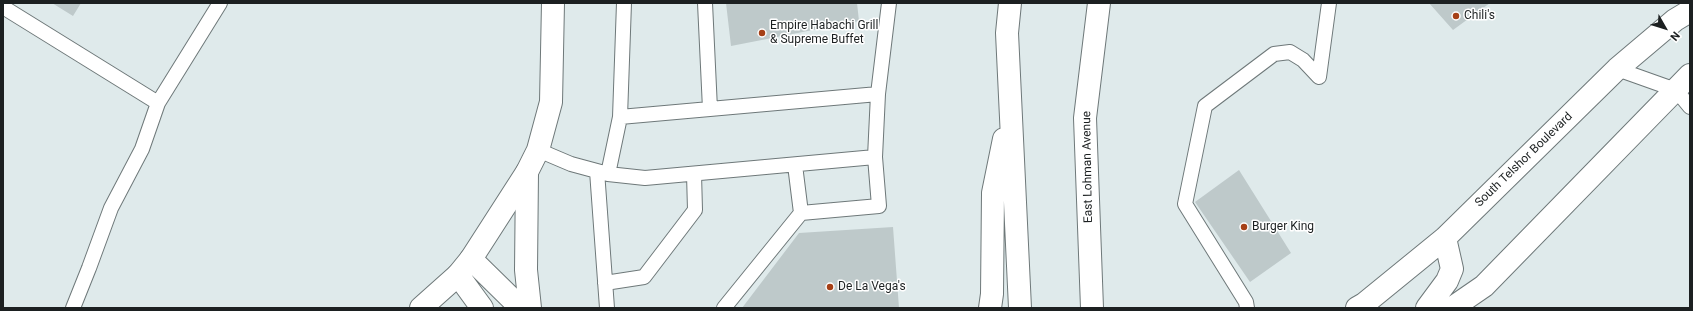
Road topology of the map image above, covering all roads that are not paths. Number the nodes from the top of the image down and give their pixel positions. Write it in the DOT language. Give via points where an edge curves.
graph roads {
  1 [pos="220,3"];
  2 [pos="553,3"];
  3 [pos="624,3"];
  4 [pos="705,3"];
  5 [pos="889,3"];
  6 [pos="1010,3"];
  7 [pos="1099,3"];
  8 [pos="1328,3"];
  9 [pos="3,7"];
  10 [pos="1690,11"];
  11 [pos="1617,69"];
  12 [pos="1683,83"];
  13 [pos="878,94"];
  14 [pos="158,103"];
  15 [pos="1690,107"];
  16 [pos="1011,108"];
  17 [pos="710,109"];
  18 [pos="620,117"];
  19 [pos="538,150"];
  20 [pos="875,158"];
  21 [pos="795,165"];
  22 [pos="527,172"];
  23 [pos="603,173"];
  24 [pos="694,174"];
  25 [pos="801,213"];
  26 [pos="1445,238"];
  27 [pos="465,267"];
  28 [pos="605,283"];
  29 [pos="73,308"];
  30 [pos="421,308"];
  31 [pos="482,308"];
  32 [pos="521,308"];
  33 [pos="530,308"];
  34 [pos="607,308"];
  35 [pos="724,308"];
  36 [pos="990,308"];
  37 [pos="1020,308"];
  38 [pos="1092,308"];
  39 [pos="1247,308"];
  40 [pos="1357,308"];
  41 [pos="1427,308"];
  42 [pos="1452,308"];
  1 -- 14 [label="lane"];
  2 -- 19 [label="main road" via="551,102"];
  3 -- 18 [label="lane"];
  4 -- 17 [label="lane"];
  5 -- 13 [label="lane"];
  6 -- 16 [label="main road" via="1007,32"];
  7 -- 38 [label="main road, East Lohman Avenue" via="1085,118"];
  8 -- 39 [label="lane" via="1319,77 1303,60 1290,52 1274,54 1205,106 1185,204 1246,302"];
  9 -- 14 [label="lane"];
  10 -- 11 [label="main road, South Telshor Boulevard" via="1674,20"];
  11 -- 12 [label="lane"];
  11 -- 26 [label="main road, South Telshor Boulevard"];
  12 -- 15 [label="lane"];
  12 -- 42 [label="main road" via="1484,286"];
  13 -- 17 [label="lane"];
  13 -- 20 [label="lane"];
  14 -- 29 [label="lane" via="142,149 111,208"];
  16 -- 36 [label="main road" via="992,193"];
  16 -- 37 [label="main road"];
  17 -- 18 [label="lane"];
  18 -- 23 [label="lane"];
  19 -- 22 [label="main road"];
  19 -- 23 [label="lane" via="571,164"];
  20 -- 21 [label="lane"];
  20 -- 25 [label="lane" via="879,206"];
  21 -- 24 [label="lane"];
  21 -- 25 [label="lane"];
  22 -- 27 [label="main road"];
  22 -- 33 [label="main road" via="526,270"];
  23 -- 24 [label="lane" via="645,178"];
  23 -- 28 [label="lane"];
  24 -- 28 [label="lane" via="695,210 644,277"];
  25 -- 35 [label="lane"];
  26 -- 40 [label="main road, South Telshor Boulevard"];
  26 -- 41 [label="main road" via="1452,269 1447,281"];
  27 -- 30 [label="main road"];
  27 -- 31 [label="main road"];
  27 -- 32 [label="main road"];
  28 -- 34 [label="lane"];
}
